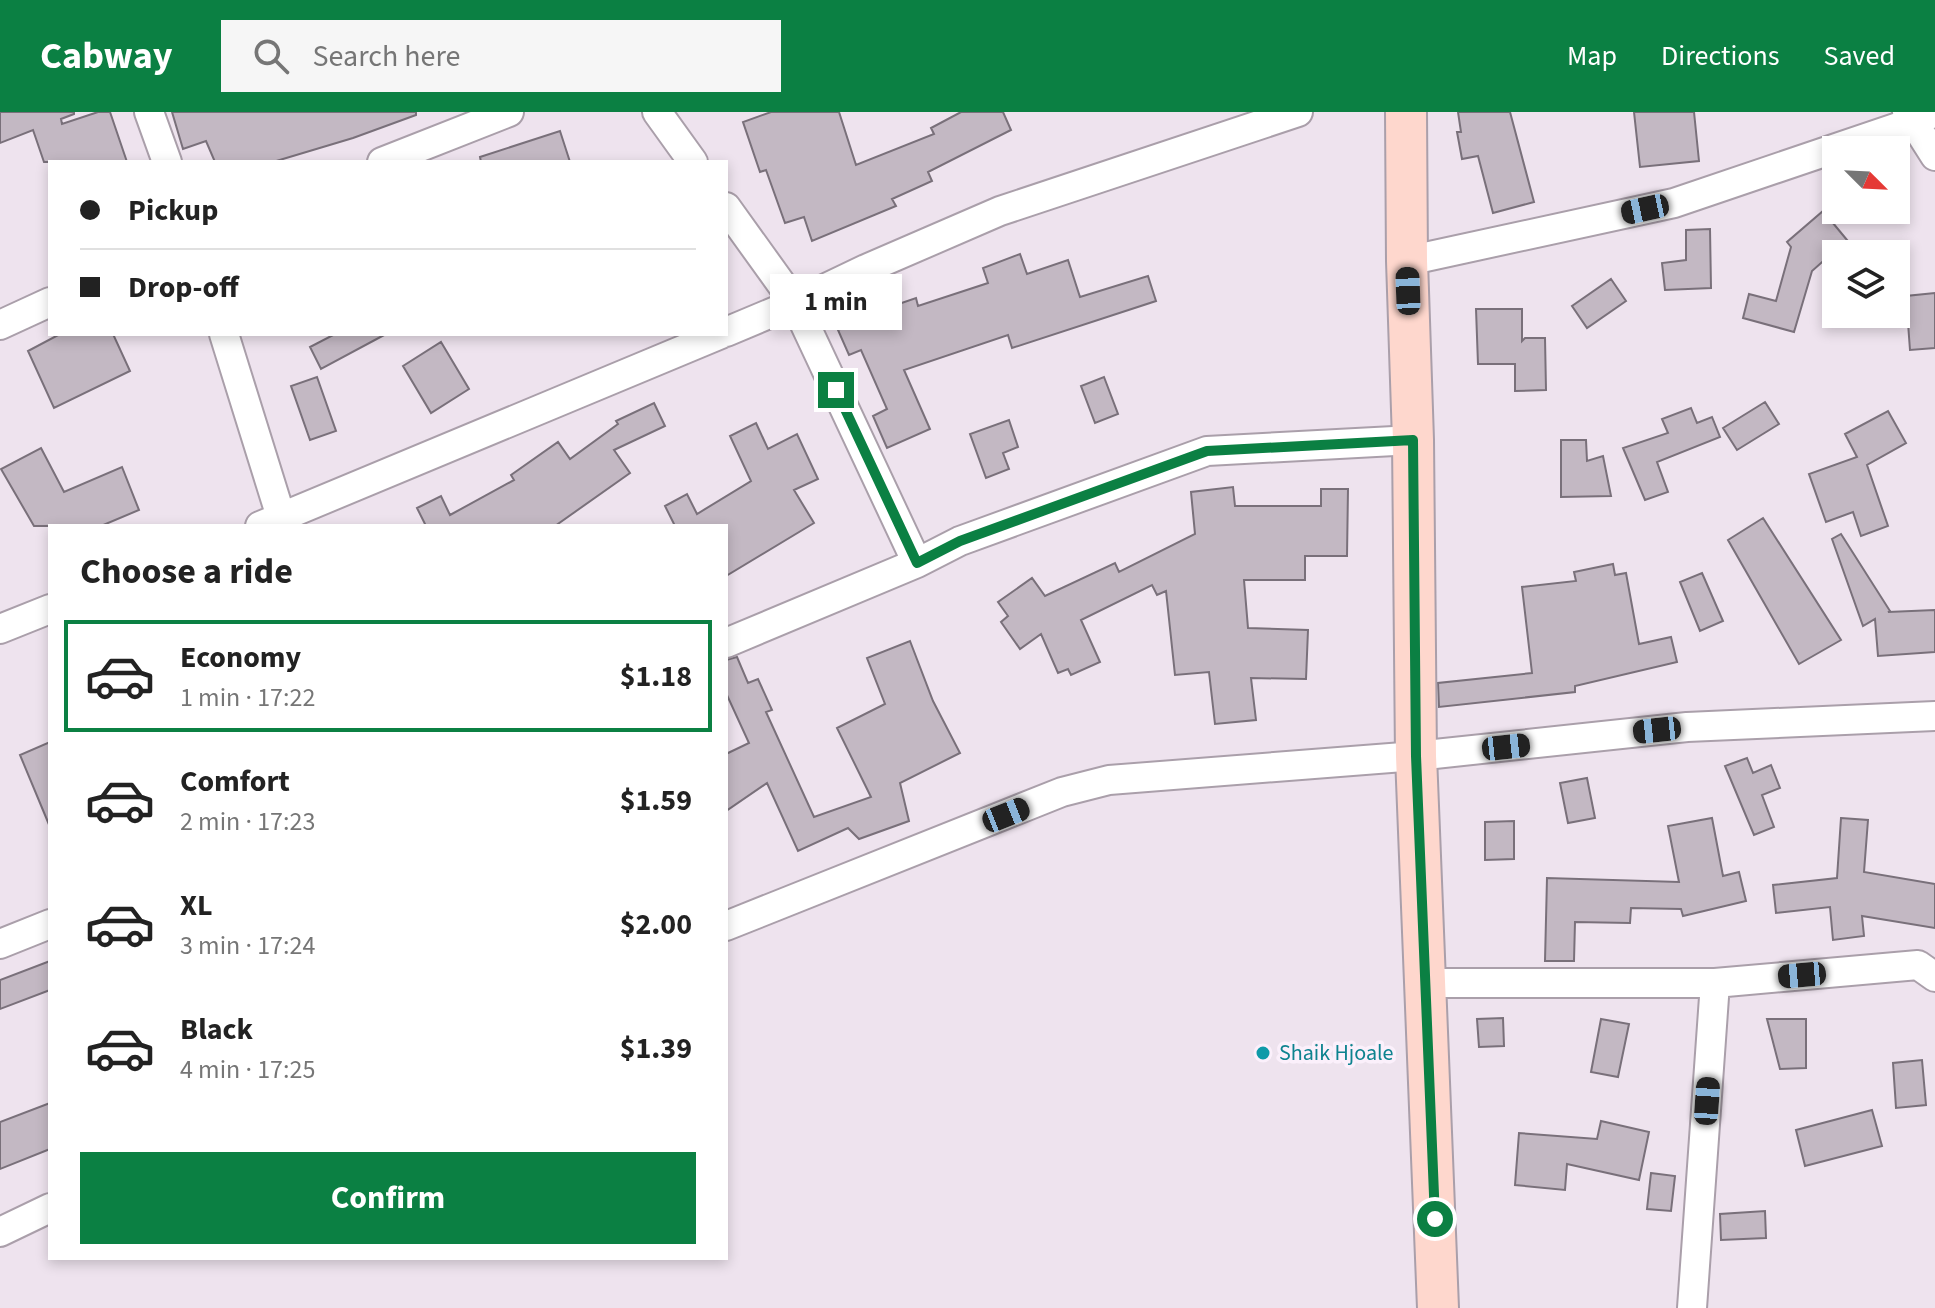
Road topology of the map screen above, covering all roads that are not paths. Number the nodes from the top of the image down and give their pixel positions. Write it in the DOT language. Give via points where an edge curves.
graph roads {
  1 [pos="149,112"];
  2 [pos="509,112"];
  3 [pos="657,112"];
  4 [pos="1298,112"];
  5 [pos="1406,112"];
  6 [pos="1918,115"];
  7 [pos="1935,156"];
  8 [pos="166,160"];
  9 [pos="387,160"];
  10 [pos="692,160"];
  11 [pos="728,210"];
  12 [pos="1407,261"];
  13 [pos="48,303"];
  14 [pos="795,303"];
  15 [pos="0,325"];
  16 [pos="728,331"];
  17 [pos="224,336"];
  18 [pos="717,336"];
  19 [pos="1413,440"];
  20 [pos="266,524"];
  21 [pos="917,563"];
  22 [pos="48,610"];
  23 [pos="0,629"];
  24 [pos="728,642"];
  25 [pos="1935,716"];
  26 [pos="1416,756"];
  27 [pos="48,925"];
  28 [pos="728,925"];
  29 [pos="0,944"];
  30 [pos="1935,977"];
  31 [pos="1425,983"];
  32 [pos="1715,983"];
  33 [pos="48,1209"];
  34 [pos="0,1232"];
  35 [pos="1438,1308"];
  36 [pos="1692,1308"];
  1 -- 8 [label="street"];
  2 -- 9 [label="street"];
  3 -- 10 [label="street"];
  4 -- 14 [label="street" via="1000,211"];
  5 -- 12 [label="street"];
  6 -- 7 [label="street"];
  6 -- 12 [label="street" via="1674,203"];
  11 -- 14 [label="street"];
  12 -- 19 [label="street"];
  13 -- 15 [label="street"];
  14 -- 16 [label="street"];
  14 -- 21 [label="street"];
  17 -- 20 [label="street"];
  18 -- 20 [label="street"];
  19 -- 21 [label="street" via="1207,451 960,541"];
  19 -- 26 [label="street"];
  21 -- 24 [label="street"];
  22 -- 23 [label="street"];
  25 -- 26 [label="street" via="1687,727"];
  26 -- 28 [label="street" via="1109,780 1062,792"];
  26 -- 31 [label="street"];
  27 -- 29 [label="street"];
  30 -- 32 [label="street" via="1918,965"];
  31 -- 32 [label="street"];
  31 -- 35 [label="street"];
  32 -- 36 [label="street"];
  33 -- 34 [label="street"];
}
